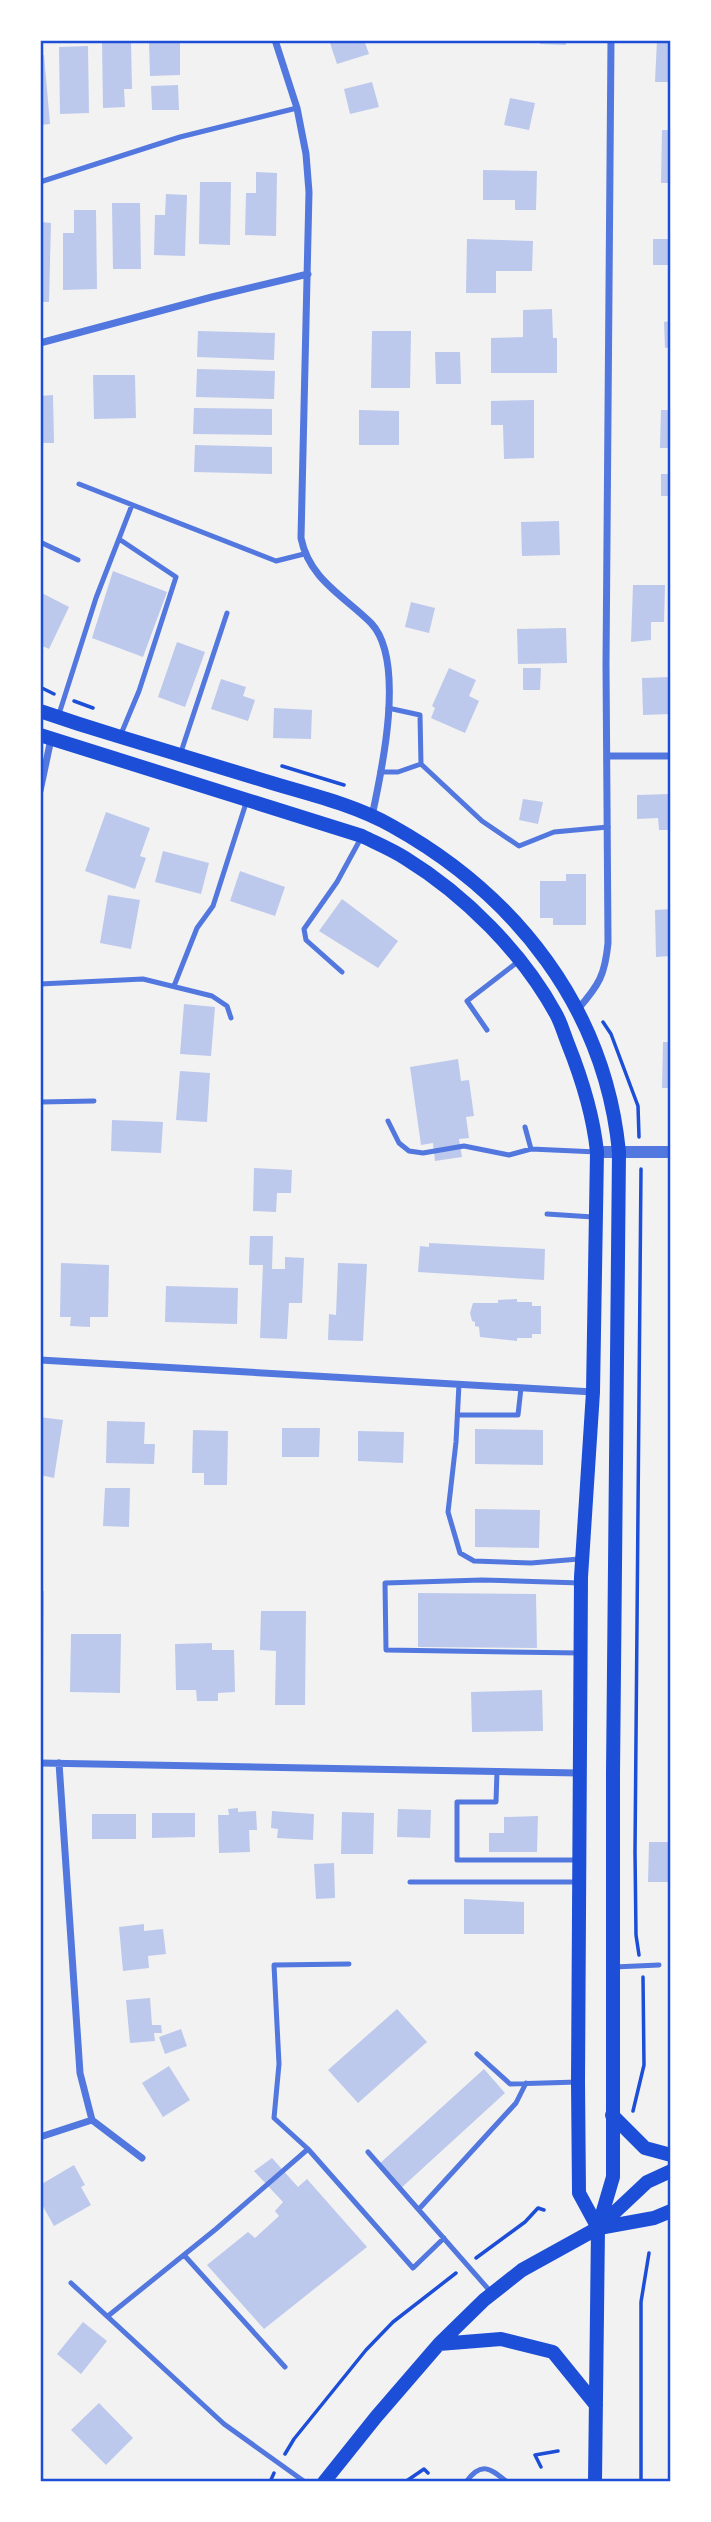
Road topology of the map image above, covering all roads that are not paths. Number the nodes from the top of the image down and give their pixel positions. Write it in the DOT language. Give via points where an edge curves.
graph roads {
  1 [pos="275,40"];
  2 [pos="611,40"];
  3 [pos="297,108"];
  4 [pos="40,181"];
  5 [pos="308,274"];
  6 [pos="40,343"];
  7 [pos="79,484"];
  8 [pos="132,505"];
  9 [pos="119,540"];
  10 [pos="40,542"];
  11 [pos="304,554"];
  12 [pos="78,560"];
  13 [pos="228,613"];
  14 [pos="388,708"];
  15 [pos="40,710"];
  16 [pos="58,717"];
  17 [pos="46,737"];
  18 [pos="120,737"];
  19 [pos="180,755"];
  20 [pos="608,756"];
  21 [pos="671,756"];
  22 [pos="421,764"];
  23 [pos="380,772"];
  24 [pos="40,791"];
  25 [pos="247,800"];
  26 [pos="372,816"];
  27 [pos="608,827"];
  28 [pos="362,836"];
  29 [pos="520,961"];
  30 [pos="342,972"];
  31 [pos="40,984"];
  32 [pos="174,986"];
  33 [pos="583,1003"];
  34 [pos="231,1018"];
  35 [pos="488,1030"];
  36 [pos="94,1101"];
  37 [pos="40,1102"];
  38 [pos="388,1121"];
  39 [pos="525,1127"];
  40 [pos="531,1149"];
  41 [pos="597,1152"];
  42 [pos="620,1152"];
  43 [pos="671,1152"];
  44 [pos="547,1214"];
  45 [pos="595,1217"];
  46 [pos="40,1360"];
  47 [pos="459,1384"];
  48 [pos="521,1388"];
  49 [pos="593,1392"];
  50 [pos="457,1415"];
  51 [pos="582,1559"];
  52 [pos="581,1583"];
  53 [pos="580,1653"];
  54 [pos="40,1763"];
  55 [pos="59,1763"];
  56 [pos="498,1771"];
  57 [pos="579,1773"];
  58 [pos="579,1860"];
  59 [pos="410,1882"];
  60 [pos="579,1882"];
  61 [pos="349,1964"];
  62 [pos="659,1965"];
  63 [pos="612,1967"];
  64 [pos="477,2054"];
  65 [pos="578,2082"];
  66 [pos="526,2084"];
  67 [pos="611,2115"];
  68 [pos="92,2120"];
  69 [pos="40,2137"];
  70 [pos="308,2149"];
  71 [pos="368,2152"];
  72 [pos="671,2155"];
  73 [pos="142,2158"];
  74 [pos="671,2171"];
  75 [pos="419,2209"];
  76 [pos="671,2211"];
  77 [pos="598,2228"];
  78 [pos="444,2238"];
  79 [pos="184,2255"];
  80 [pos="71,2283"];
  81 [pos="492,2294"];
  82 [pos="108,2316"];
  83 [pos="439,2344"];
  84 [pos="285,2367"];
  85 [pos="596,2405"];
  86 [pos="304,2482"];
  87 [pos="324,2482"];
  88 [pos="466,2482"];
  89 [pos="507,2482"];
  90 [pos="595,2482"];
  1 -- 3 [label="street"];
  2 -- 20 [label="street"];
  3 -- 4 [label="lane"];
  3 -- 5 [label="street" via="309,192"];
  5 -- 6 [label="street"];
  5 -- 11 [label="street"];
  7 -- 8 [label="lane"];
  8 -- 9 [label="lane"];
  8 -- 11 [label="lane" via="276,561"];
  9 -- 16 [label="lane"];
  9 -- 18 [label="lane" via="176,577"];
  10 -- 12 [label="lane"];
  11 -- 14 [label="street" via="318,575 373,625 384,644 390,681"];
  13 -- 19 [label="lane"];
  14 -- 22 [label="lane" via="420,715"];
  14 -- 23 [label="street"];
  15 -- 16 [label="main road"];
  16 -- 18 [label="main road"];
  17 -- 24 [label="street"];
  17 -- 25 [label="main road"];
  18 -- 19 [label="main road"];
  19 -- 26 [label="main road"];
  20 -- 21 [label="street"];
  20 -- 27 [label="street"];
  22 -- 23 [label="lane"];
  22 -- 27 [label="lane" via="482,821 519,846 554,832"];
  23 -- 26 [label="street"];
  25 -- 28 [label="main road"];
  25 -- 32 [label="lane" via="213,906 197,928"];
  26 -- 33 [label="main road" via="467,876 508,913"];
  27 -- 33 [label="street" via="606,970"];
  28 -- 29 [label="main road" via="441,883"];
  28 -- 30 [label="lane" via="304,929 306,940"];
  29 -- 35 [label="lane" via="467,1001"];
  29 -- 41 [label="main road" via="562,1027 582,1078"];
  31 -- 32 [label="lane" via="135,978"];
  32 -- 34 [label="lane" via="222,1001"];
  33 -- 42 [label="main road" via="616,1118"];
  36 -- 37 [label="lane"];
  38 -- 40 [label="lane" via="399,1143 409,1151 464,1146 509,1155"];
  39 -- 40 [label="lane"];
  40 -- 41 [label="lane"];
  41 -- 42 [label="street"];
  41 -- 45 [label="main road"];
  42 -- 43 [label="street"];
  42 -- 63 [label="main road"];
  44 -- 45 [label="lane"];
  45 -- 49 [label="main road"];
  46 -- 47 [label="street"];
  47 -- 48 [label="street"];
  47 -- 50 [label="lane"];
  48 -- 49 [label="street"];
  48 -- 50 [label="lane" via="518,1415"];
  49 -- 51 [label="main road"];
  50 -- 51 [label="lane" via="447,1512 460,1553 474,1561"];
  51 -- 52 [label="main road"];
  52 -- 53 [label="main road"];
  52 -- 53 [label="lane" via="384,1583 386,1650"];
  53 -- 57 [label="main road"];
  54 -- 55 [label="street"];
  55 -- 56 [label="street"];
  55 -- 68 [label="street" via="80,2073"];
  56 -- 57 [label="street"];
  56 -- 58 [label="lane" via="496,1802 457,1802 457,1860"];
  57 -- 58 [label="main road"];
  58 -- 60 [label="main road"];
  59 -- 60 [label="lane"];
  60 -- 65 [label="main road"];
  61 -- 70 [label="lane" via="274,1965 279,2064 274,2118"];
  62 -- 63 [label="lane"];
  63 -- 67 [label="main road"];
  64 -- 66 [label="lane" via="510,2084"];
  65 -- 66 [label="lane"];
  65 -- 77 [label="main road" via="579,2193"];
  66 -- 75 [label="lane" via="516,2103"];
  67 -- 72 [label="main road" via="645,2148"];
  67 -- 77 [label="main road" via="612,2177"];
  68 -- 69 [label="street"];
  68 -- 73 [label="street"];
  70 -- 78 [label="lane" via="413,2268"];
  70 -- 79 [label="lane"];
  71 -- 75 [label="lane"];
  74 -- 77 [label="main road" via="647,2182"];
  75 -- 78 [label="lane"];
  76 -- 77 [label="main road"];
  77 -- 81 [label="main road" via="522,2270"];
  77 -- 85 [label="main road"];
  78 -- 81 [label="lane"];
  79 -- 82 [label="lane"];
  79 -- 84 [label="lane"];
  80 -- 82 [label="lane"];
  81 -- 83 [label="main road"];
  82 -- 86 [label="lane" via="224,2424"];
  83 -- 85 [label="main road" via="501,2339 553,2352"];
  83 -- 87 [label="main road"];
  85 -- 90 [label="main road"];
  88 -- 89 [label="lane" via="481,2469 492,2469"];
}
